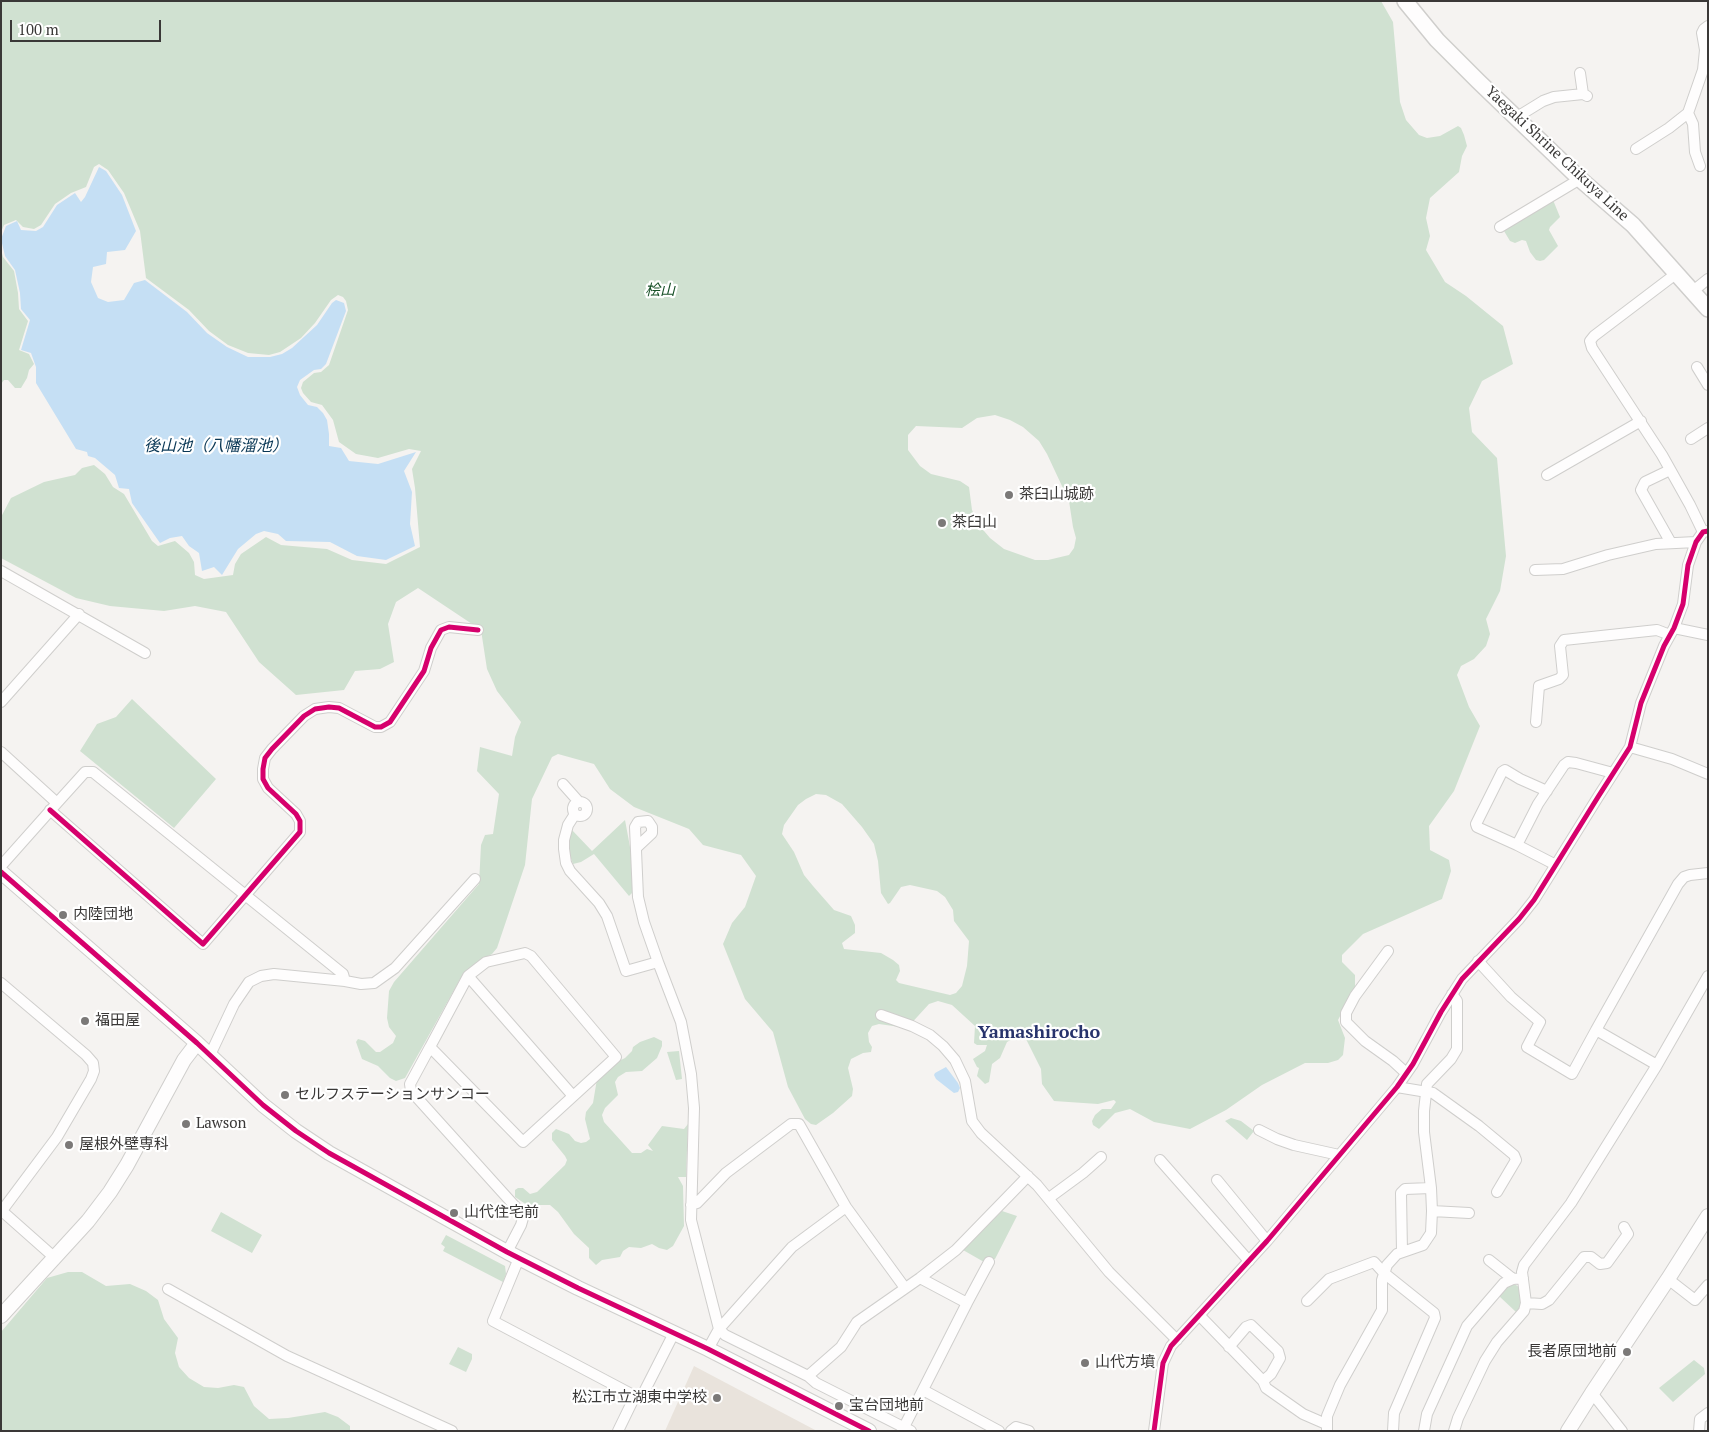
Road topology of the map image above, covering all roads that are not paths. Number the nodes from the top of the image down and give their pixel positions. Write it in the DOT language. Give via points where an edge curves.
graph roads {
  1 [pos="1405,1"];
  2 [pos="1708,26"];
  3 [pos="1580,73"];
  4 [pos="1688,113"];
  5 [pos="1517,117"];
  6 [pos="1636,149"];
  7 [pos="1700,166"];
  8 [pos="1580,179"];
  9 [pos="1500,228"];
  10 [pos="1677,273"];
  11 [pos="1708,279"];
  12 [pos="1693,291"];
  13 [pos="1708,309"];
  14 [pos="1697,367"];
  15 [pos="1708,385"];
  16 [pos="1641,421"];
  17 [pos="1708,428"];
  18 [pos="1691,439"];
  19 [pos="1670,470"];
  20 [pos="1547,475"];
  21 [pos="1705,532"];
  22 [pos="1696,542"];
  23 [pos="1671,543"];
  24 [pos="1535,570"];
  25 [pos="1,571"];
  26 [pos="79,614"];
  27 [pos="478,630"];
  28 [pos="1672,632"];
  29 [pos="1708,635"];
  30 [pos="145,653"];
  31 [pos="1,702"];
  32 [pos="1536,722"];
  33 [pos="1630,747"];
  34 [pos="1,752"];
  35 [pos="1613,773"];
  36 [pos="1708,774"];
  37 [pos="563,784"];
  38 [pos="1547,791"];
  39 [pos="54,806"];
  40 [pos="1517,845"];
  41 [pos="636,848"];
  42 [pos="1556,865"];
  43 [pos="1,866"];
  44 [pos="1,872"];
  45 [pos="1708,873"];
  46 [pos="475,879"];
  47 [pos="246,895"];
  48 [pos="1388,951"];
  49 [pos="1478,961"];
  50 [pos="658,962"];
  51 [pos="468,976"];
  52 [pos="1708,976"];
  53 [pos="346,981"];
  54 [pos="1,983"];
  55 [pos="1452,994"];
  56 [pos="881,1015"];
  57 [pos="1596,1030"];
  58 [pos="197,1043"];
  59 [pos="430,1047"];
  60 [pos="210,1055"];
  61 [pos="1657,1065"];
  62 [pos="1406,1073"];
  63 [pos="1397,1087"];
  64 [pos="1426,1091"];
  65 [pos="573,1096"];
  66 [pos="1259,1130"];
  67 [pos="1339,1155"];
  68 [pos="1101,1157"];
  69 [pos="1160,1160"];
  70 [pos="1028,1176"];
  71 [pos="1218,1180"];
  72 [pos="1431,1188"];
  73 [pos="1497,1192"];
  74 [pos="1049,1198"];
  75 [pos="691,1206"];
  76 [pos="846,1207"];
  77 [pos="2,1211"];
  78 [pos="1432,1211"];
  79 [pos="1469,1213"];
  80 [pos="1708,1216"];
  81 [pos="1624,1228"];
  82 [pos="1268,1241"];
  83 [pos="1402,1252"];
  84 [pos="513,1255"];
  85 [pos="55,1258"];
  86 [pos="1489,1260"];
  87 [pos="1249,1261"];
  88 [pos="989,1262"];
  89 [pos="1384,1273"];
  90 [pos="920,1278"];
  91 [pos="1518,1279"];
  92 [pos="1668,1279"];
  93 [pos="1708,1285"];
  94 [pos="905,1288"];
  95 [pos="168,1289"];
  96 [pos="1307,1301"];
  97 [pos="1526,1303"];
  98 [pos="967,1304"];
  99 [pos="1,1316"];
  100 [pos="1200,1316"];
  101 [pos="719,1329"];
  102 [pos="674,1333"];
  103 [pos="1178,1340"];
  104 [pos="1229,1346"];
  105 [pos="708,1349"];
  106 [pos="808,1376"];
  107 [pos="1263,1381"];
  108 [pos="923,1390"];
  109 [pos="1592,1393"];
  110 [pos="635,1396"];
  111 [pos="1708,1413"];
  112 [pos="1326,1427"];
  113 [pos="906,1429"];
  114 [pos="452,1431"];
  115 [pos="618,1431"];
  116 [pos="869,1431"];
  117 [pos="999,1431"];
  118 [pos="1011,1431"];
  119 [pos="1029,1431"];
  120 [pos="1154,1431"];
  121 [pos="1392,1431"];
  122 [pos="1424,1431"];
  123 [pos="1454,1431"];
  124 [pos="1568,1431"];
  125 [pos="1622,1431"];
  126 [pos="1700,1431"];
  1 -- 5 [label="main road, Yaegaki Shrine Chikuya Line" via="1444,47"];
  2 -- 4 [label="street" via="1702,33 1705,50 1703,70"];
  3 -- 5 [label="street" via="1585,95 1554,97"];
  4 -- 6 [label="street"];
  4 -- 7 [label="street"];
  5 -- 8 [label="main road, Yaegaki Shrine Chikuya Line"];
  8 -- 9 [label="street"];
  8 -- 10 [label="main road, Yaegaki Shrine Chikuya Line" via="1633,225"];
  10 -- 12 [label="main road, Yaegaki Shrine Chikuya Line"];
  10 -- 16 [label="street" via="1590,341"];
  11 -- 12 [label="street"];
  12 -- 13 [label="main road, Yaegaki Shrine Chikuya Line"];
  14 -- 15 [label="street"];
  16 -- 19 [label="street"];
  16 -- 20 [label="street"];
  17 -- 18 [label="street"];
  19 -- 21 [label="street"];
  19 -- 23 [label="street" via="1645,482 1641,490"];
  21 -- 22 [label="street"];
  22 -- 23 [label="street"];
  22 -- 28 [label="street" via="1688,565 1683,604"];
  23 -- 24 [label="street" via="1639,547 1563,569"];
  25 -- 26 [label="street"];
  26 -- 30 [label="street"];
  26 -- 31 [label="street"];
  27 -- 47 [label="street" via="449,626 441,630 431,648 424,672 390,722 375,727 339,708 315,709 272,749 265,758 263,779 268,788 296,814 301,828"];
  28 -- 29 [label="street"];
  28 -- 32 [label="street" via="1657,630 1564,640 1560,646 1563,675 1539,686"];
  28 -- 33 [label="street" via="1641,703"];
  33 -- 35 [label="street"];
  33 -- 36 [label="street"];
  34 -- 39 [label="street"];
  35 -- 38 [label="street" via="1568,762"];
  35 -- 42 [label="street"];
  37 -- 50 [label="street" via="579,802 586,805 587,812 582,816 575,814 568,825 564,849 570,871 607,916 626,971"];
  38 -- 40 [label="street"];
  38 -- 40 [label="street" via="1506,770 1502,772 1476,824"];
  39 -- 43 [label="street"];
  39 -- 47 [label="street" via="84,772 93,772"];
  39 -- 47 [label="street" via="203,944"];
  40 -- 42 [label="street"];
  41 -- 50 [label="street" via="638,897"];
  42 -- 49 [label="street" via="1525,912"];
  44 -- 58 [label="street"];
  45 -- 57 [label="street" via="1684,877 1678,884"];
  46 -- 53 [label="street" via="388,975 374,983"];
  47 -- 53 [label="street" via="343,974"];
  48 -- 62 [label="street" via="1356,996 1346,1013 1346,1022"];
  49 -- 55 [label="street"];
  49 -- 57 [label="street" via="1511,997 1540,1022 1526,1047 1572,1074"];
  50 -- 75 [label="street" via="681,1022 691,1074 694,1108"];
  51 -- 59 [label="street"];
  51 -- 65 [label="street"];
  51 -- 65 [label="street" via="486,962 524,953 531,956 616,1057"];
  52 -- 61 [label="street"];
  53 -- 60 [label="street" via="274,974 249,982 234,1004"];
  54 -- 77 [label="street" via="86,1055 94,1070 57,1137"];
  55 -- 62 [label="street"];
  55 -- 64 [label="street" via="1457,1001 1457,1049 1452,1059 1429,1080"];
  56 -- 70 [label="street" via="930,1035 943,1046 955,1060 965,1081 972,1120 981,1133"];
  57 -- 61 [label="street"];
  58 -- 60 [label="street"];
  58 -- 85 [label="street" via="184,1060 110,1192"];
  59 -- 65 [label="street" via="524,1142"];
  59 -- 84 [label="street" via="410,1084 411,1091 521,1213 523,1218"];
  60 -- 84 [label="street" via="263,1105 312,1142"];
  61 -- 91 [label="street" via="1571,1203 1524,1265"];
  62 -- 63 [label="street"];
  63 -- 64 [label="street"];
  63 -- 67 [label="street"];
  64 -- 72 [label="street" via="1424,1132"];
  64 -- 73 [label="street" via="1479,1126 1514,1156 1516,1160"];
  66 -- 67 [label="street" via="1294,1145"];
  67 -- 82 [label="street"];
  68 -- 74 [label="street"];
  69 -- 87 [label="street"];
  70 -- 74 [label="street"];
  70 -- 90 [label="street" via="969,1238"];
  71 -- 82 [label="street"];
  72 -- 78 [label="street"];
  72 -- 83 [label="street" via="1405,1189 1401,1193"];
  74 -- 103 [label="street" via="1109,1272"];
  75 -- 76 [label="street" via="697,1204 726,1173 791,1124 799,1124"];
  75 -- 101 [label="street" via="691,1220"];
  76 -- 94 [label="street"];
  76 -- 101 [label="street" via="792,1247"];
  77 -- 85 [label="street"];
  78 -- 79 [label="street"];
  78 -- 83 [label="street" via="1428,1240 1417,1248"];
  80 -- 92 [label="street"];
  81 -- 97 [label="street" via="1628,1234 1607,1263 1600,1264 1591,1257 1584,1257 1549,1300 1542,1304"];
  82 -- 87 [label="street"];
  83 -- 89 [label="street" via="1389,1262"];
  84 -- 102 [label="street"];
  84 -- 110 [label="street" via="493,1321"];
  85 -- 99 [label="street"];
  86 -- 91 [label="street"];
  87 -- 100 [label="street"];
  88 -- 98 [label="street"];
  89 -- 96 [label="street" via="1374,1262 1329,1279"];
  89 -- 112 [label="street" via="1382,1310 1340,1385 1327,1416"];
  89 -- 121 [label="street" via="1435,1315 1394,1412"];
  90 -- 94 [label="street"];
  90 -- 98 [label="street"];
  91 -- 97 [label="street"];
  91 -- 122 [label="street" via="1504,1283 1463,1332 1427,1414"];
  92 -- 93 [label="street" via="1695,1300"];
  92 -- 109 [label="street"];
  94 -- 106 [label="street" via="857,1322 841,1347"];
  95 -- 114 [label="street" via="287,1356"];
  97 -- 123 [label="street" via="1524,1311 1485,1361"];
  98 -- 108 [label="street"];
  100 -- 103 [label="street"];
  100 -- 104 [label="street"];
  101 -- 105 [label="street"];
  101 -- 106 [label="street" via="725,1335"];
  102 -- 105 [label="street"];
  102 -- 110 [label="street" via="644,1394"];
  103 -- 120 [label="street" via="1168,1350 1163,1364"];
  104 -- 107 [label="street"];
  104 -- 107 [label="street" via="1251,1325 1278,1351 1280,1358 1272,1374"];
  105 -- 116 [label="street"];
  106 -- 113 [label="street"];
  107 -- 112 [label="street" via="1266,1388"];
  108 -- 113 [label="street"];
  108 -- 117 [label="street"];
  109 -- 124 [label="street"];
  109 -- 125 [label="street"];
  110 -- 115 [label="street"];
  111 -- 126 [label="street" via="1700,1419"];
  118 -- 119 [label="street" via="1016,1427"];
}
